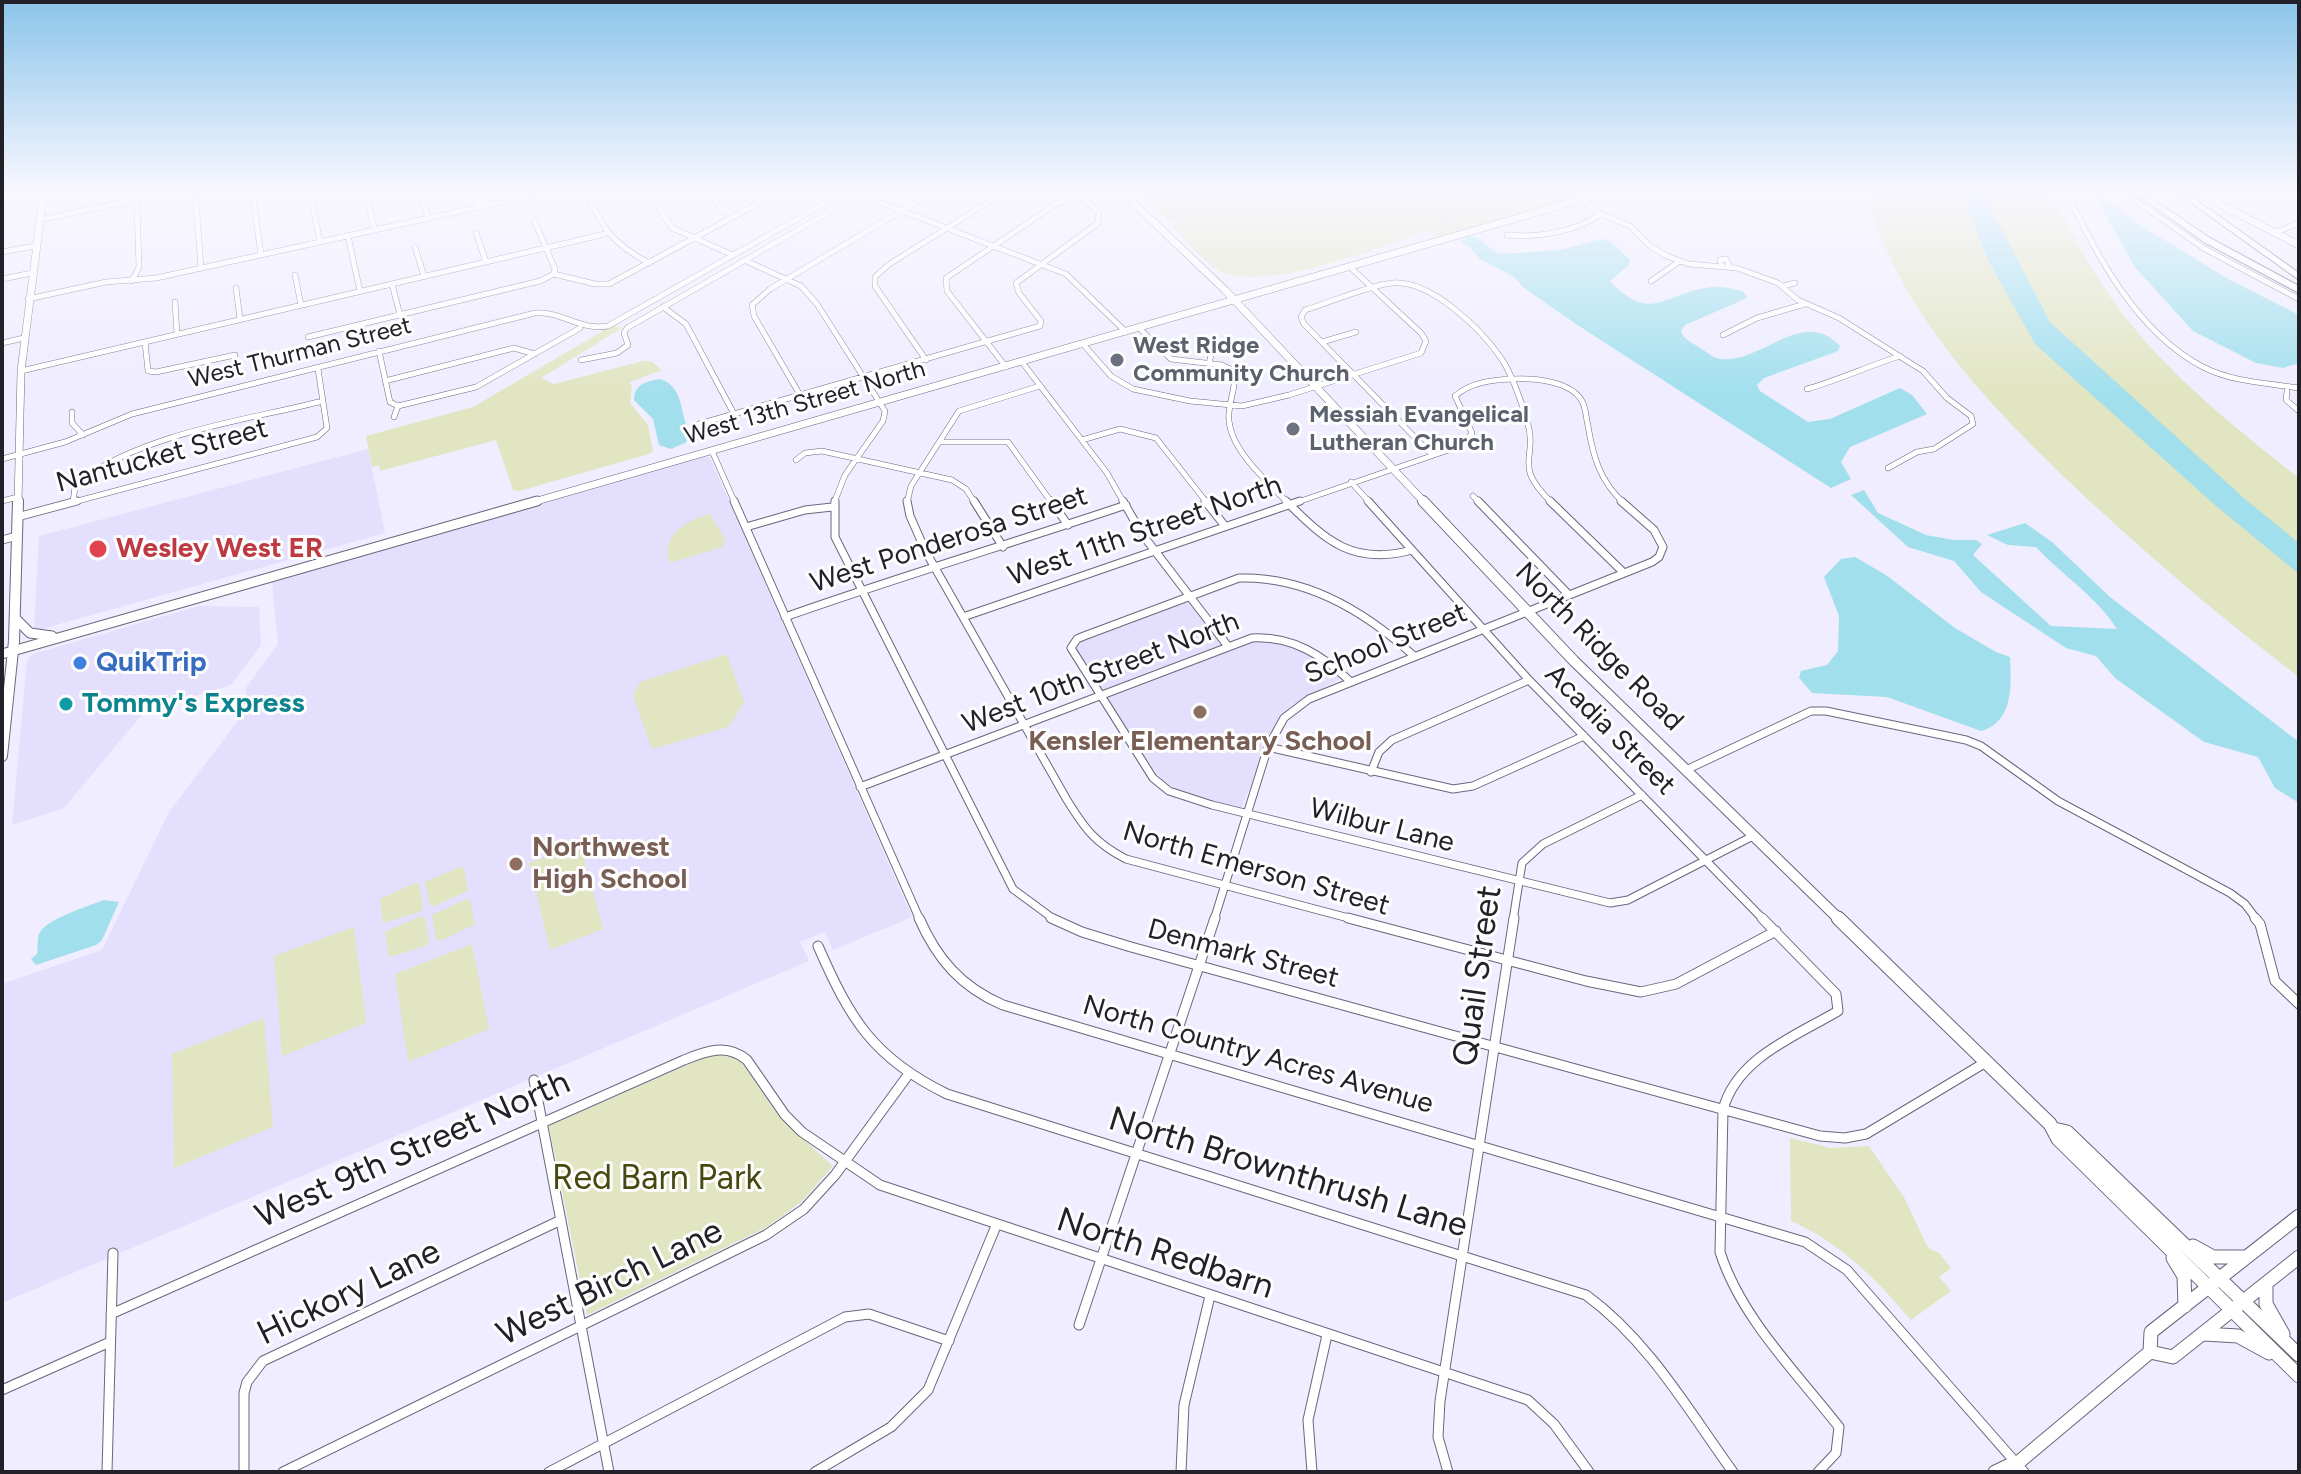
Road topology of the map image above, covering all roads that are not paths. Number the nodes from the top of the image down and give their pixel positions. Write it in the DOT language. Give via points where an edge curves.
graph roads {
  1 [pos="34,258"];
  2 [pos="139,258"];
  3 [pos="200,258"];
  4 [pos="248,258"];
  5 [pos="353,258"];
  6 [pos="418,258"];
  7 [pos="485,258"];
  8 [pos="504,258"];
  9 [pos="550,258"];
  10 [pos="638,258"];
  11 [pos="659,258"];
  12 [pos="728,258"];
  13 [pos="748,258"];
  14 [pos="824,258"];
  15 [pos="899,258"];
  16 [pos="974,258"];
  17 [pos="1026,258"];
  18 [pos="1048,258"];
  19 [pos="1191,258"];
  20 [pos="1382,258"];
  21 [pos="1674,258"];
  22 [pos="2102,258"];
  23 [pos="2222,258"];
  24 [pos="2239,258"];
  25 [pos="2259,258"];
  26 [pos="2270,258"];
  27 [pos="744,260"];
  28 [pos="1680,261"];
  29 [pos="486,262"];
  30 [pos="649,263"];
  31 [pos="1040,263"];
  32 [pos="1350,267"];
  33 [pos="201,268"];
  34 [pos="32,273"];
  35 [pos="554,274"];
  36 [pos="295,275"];
  37 [pos="424,276"];
  38 [pos="2,279"];
  39 [pos="2299,279"];
  40 [pos="787,280"];
  41 [pos="132,281"];
  42 [pos="1651,281"];
  43 [pos="1795,283"];
  44 [pos="392,284"];
  45 [pos="1783,286"];
  46 [pos="1371,287"];
  47 [pos="236,288"];
  48 [pos="2299,290"];
  49 [pos="360,291"];
  50 [pos="28,299"];
  51 [pos="2299,299"];
  52 [pos="1236,301"];
  53 [pos="175,302"];
  54 [pos="1805,304"];
  55 [pos="301,305"];
  56 [pos="663,307"];
  57 [pos="400,315"];
  58 [pos="240,319"];
  59 [pos="611,324"];
  60 [pos="580,328"];
  61 [pos="627,328"];
  62 [pos="1139,328"];
  63 [pos="1126,332"];
  64 [pos="1356,332"];
  65 [pos="177,334"];
  66 [pos="1723,335"];
  67 [pos="308,337"];
  68 [pos="24,338"];
  69 [pos="1214,341"];
  70 [pos="145,342"];
  71 [pos="1322,342"];
  72 [pos="2,343"];
  73 [pos="988,343"];
  74 [pos="1083,344"];
  75 [pos="379,351"];
  76 [pos="535,354"];
  77 [pos="235,355"];
  78 [pos="1900,356"];
  79 [pos="581,360"];
  80 [pos="926,360"];
  81 [pos="1022,362"];
  82 [pos="1209,364"];
  83 [pos="1006,367"];
  84 [pos="318,369"];
  85 [pos="21,371"];
  86 [pos="1354,375"];
  87 [pos="864,377"];
  88 [pos="385,381"];
  89 [pos="1512,381"];
  90 [pos="1040,386"];
  91 [pos="1316,387"];
  92 [pos="2299,388"];
  93 [pos="1807,389"];
  94 [pos="2287,391"];
  95 [pos="800,395"];
  96 [pos="323,401"];
  97 [pos="880,403"];
  98 [pos="1230,405"];
  99 [pos="398,406"];
  100 [pos="2299,411"];
  101 [pos="72,412"];
  102 [pos="734,414"];
  103 [pos="394,417"];
  104 [pos="699,424"];
  105 [pos="83,435"];
  106 [pos="1082,440"];
  107 [pos="941,442"];
  108 [pos="712,451"];
  109 [pos="19,455"];
  110 [pos="1432,455"];
  111 [pos="2,459"];
  112 [pos="856,459"];
  113 [pos="796,460"];
  114 [pos="1392,468"];
  115 [pos="1888,468"];
  116 [pos="918,472"];
  117 [pos="1351,482"];
  118 [pos="1473,496"];
  119 [pos="18,497"];
  120 [pos="2,501"];
  121 [pos="73,502"];
  122 [pos="1290,503"];
  123 [pos="1126,505"];
  124 [pos="832,507"];
  125 [pos="17,517"];
  126 [pos="1068,525"];
  127 [pos="1225,526"];
  128 [pos="746,527"];
  129 [pos="17,536"];
  130 [pos="2,540"];
  131 [pos="1003,547"];
  132 [pos="1412,550"];
  133 [pos="1155,551"];
  134 [pos="934,566"];
  135 [pos="1624,573"];
  136 [pos="862,590"];
  137 [pos="1569,595"];
  138 [pos="1189,597"];
  139 [pos="1525,611"];
  140 [pos="785,617"];
  141 [pos="963,617"];
  142 [pos="15,618"];
  143 [pos="1481,628"];
  144 [pos="64,636"];
  145 [pos="1227,645"];
  146 [pos="13,651"];
  147 [pos="2,654"];
  148 [pos="1414,656"];
  149 [pos="1529,680"];
  150 [pos="1351,682"];
  151 [pos="1099,695"];
  152 [pos="1024,724"];
  153 [pos="1584,736"];
  154 [pos="1268,747"];
  155 [pos="945,755"];
  156 [pos="2,756"];
  157 [pos="1686,770"];
  158 [pos="1371,772"];
  159 [pos="860,787"];
  160 [pos="1642,795"];
  161 [pos="1248,814"];
  162 [pos="1753,836"];
  163 [pos="1707,860"];
  164 [pos="1518,882"];
  165 [pos="1225,887"];
  166 [pos="1776,931"];
  167 [pos="818,946"];
  168 [pos="1506,961"];
  169 [pos="1200,964"];
  170 [pos="2299,1004"];
  171 [pos="1494,1046"];
  172 [pos="739,1054"];
  173 [pos="1169,1054"];
  174 [pos="1986,1062"];
  175 [pos="908,1075"];
  176 [pos="534,1080"];
  177 [pos="1723,1110"];
  178 [pos="543,1123"];
  179 [pos="1479,1145"];
  180 [pos="1135,1153"];
  181 [pos="843,1163"];
  182 [pos="1721,1215"];
  183 [pos="2299,1216"];
  184 [pos="561,1220"];
  185 [pos="996,1226"];
  186 [pos="2167,1237"];
  187 [pos="113,1253"];
  188 [pos="1463,1254"];
  189 [pos="2247,1257"];
  190 [pos="2299,1257"];
  191 [pos="1100,1260"];
  192 [pos="2214,1283"];
  193 [pos="2266,1285"];
  194 [pos="1210,1296"];
  195 [pos="2185,1306"];
  196 [pos="2239,1307"];
  197 [pos="111,1314"];
  198 [pos="1079,1325"];
  199 [pos="581,1327"];
  200 [pos="2204,1334"];
  201 [pos="1327,1335"];
  202 [pos="949,1341"];
  203 [pos="110,1342"];
  204 [pos="2150,1352"];
  205 [pos="2291,1355"];
  206 [pos="1445,1373"];
  207 [pos="2299,1376"];
  208 [pos="2,1390"];
  209 [pos="604,1444"];
  210 [pos="2016,1469"];
  211 [pos="107,1472"];
  212 [pos="244,1472"];
  213 [pos="283,1472"];
  214 [pos="549,1472"];
  215 [pos="609,1472"];
  216 [pos="815,1472"];
  217 [pos="1181,1472"];
  218 [pos="1312,1472"];
  219 [pos="1448,1472"];
  220 [pos="1589,1472"];
  221 [pos="1733,1472"];
  222 [pos="1818,1472"];
  223 [pos="1995,1472"];
  1 -- 34 [label="main road"];
  2 -- 41 [label="street"];
  3 -- 33 [label="street"];
  4 -- 33 [label="street"];
  5 -- 49 [label="street"];
  6 -- 37 [label="street"];
  7 -- 29 [label="street"];
  8 -- 29 [label="street"];
  9 -- 35 [label="street"];
  10 -- 30 [label="street"];
  11 -- 30 [label="street"];
  12 -- 59 [label="street"];
  13 -- 27 [label="street"];
  14 -- 40 [label="street"];
  15 -- 80 [label="street" via="875,277 875,286"];
  16 -- 73 [label="street" via="944,284"];
  17 -- 31 [label="street"];
  18 -- 31 [label="street"];
  19 -- 52 [label="main road, North Ridge Road"];
  20 -- 32 [label="street, West 13th Street North"];
  21 -- 28 [label="street"];
  22 -- 92 [label="street" via="2179,352 2227,375"];
  23 -- 51 [label="street"];
  24 -- 48 [label="highway"];
  25 -- 39 [label="highway"];
  26 -- 39 [label="highway"];
  27 -- 40 [label="street"];
  27 -- 56 [label="street"];
  28 -- 42 [label="street"];
  28 -- 45 [label="street" via="1730,267"];
  29 -- 37 [label="street"];
  30 -- 35 [label="street" via="603,285"];
  31 -- 63 [label="street" via="1066,274"];
  31 -- 73 [label="street" via="1016,287 1040,326"];
  32 -- 46 [label="street"];
  32 -- 52 [label="street, West 13th Street North"];
  33 -- 41 [label="street"];
  34 -- 38 [label="street"];
  34 -- 50 [label="main road"];
  35 -- 57 [label="street"];
  36 -- 55 [label="street"];
  37 -- 44 [label="street"];
  40 -- 87 [label="street" via="801,286 817,304"];
  40 -- 95 [label="street" via="757,299 752,309"];
  41 -- 50 [label="street"];
  43 -- 45 [label="street"];
  44 -- 49 [label="street"];
  44 -- 57 [label="street"];
  45 -- 54 [label="street"];
  46 -- 71 [label="street" via="1302,312 1303,322"];
  46 -- 86 [label="street" via="1426,341 1413,359"];
  46 -- 89 [label="street" via="1412,285 1443,300 1489,341"];
  47 -- 58 [label="street"];
  49 -- 55 [label="street"];
  50 -- 68 [label="main road"];
  52 -- 62 [label="street, West 13th Street North"];
  52 -- 91 [label="main road, North Ridge Road"];
  53 -- 65 [label="street"];
  54 -- 66 [label="street"];
  54 -- 78 [label="street" via="1839,318"];
  55 -- 58 [label="street"];
  56 -- 61 [label="street"];
  56 -- 102 [label="street" via="686,324"];
  57 -- 67 [label="street"];
  58 -- 65 [label="street"];
  59 -- 60 [label="street, West Thurman Street"];
  59 -- 61 [label="street"];
  60 -- 75 [label="street, West Thurman Street" via="541,311"];
  60 -- 76 [label="street"];
  61 -- 79 [label="street" via="628,345 622,351"];
  62 -- 63 [label="street, West 13th Street North"];
  62 -- 82 [label="street" via="1165,356"];
  63 -- 74 [label="street, West 13th Street North"];
  64 -- 71 [label="street"];
  65 -- 70 [label="street"];
  68 -- 72 [label="street"];
  68 -- 85 [label="main road"];
  69 -- 82 [label="street"];
  70 -- 77 [label="street" via="148,371"];
  70 -- 85 [label="street"];
  71 -- 86 [label="street"];
  73 -- 80 [label="street"];
  73 -- 83 [label="street"];
  74 -- 81 [label="street, West 13th Street North"];
  74 -- 98 [label="street" via="1111,376 1133,389"];
  75 -- 84 [label="street, West Thurman Street"];
  75 -- 88 [label="street"];
  76 -- 88 [label="street" via="514,348"];
  76 -- 99 [label="street" via="476,387"];
  78 -- 93 [label="street"];
  78 -- 115 [label="street" via="1930,376 1973,424 1934,449"];
  80 -- 87 [label="street"];
  81 -- 83 [label="street, West 13th Street North"];
  81 -- 90 [label="street"];
  82 -- 98 [label="street" via="1235,373"];
  83 -- 97 [label="street, West 13th Street North"];
  84 -- 96 [label="street"];
  84 -- 105 [label="street, West Thurman Street" via="132,414"];
  85 -- 109 [label="main road"];
  86 -- 91 [label="street"];
  86 -- 110 [label="street"];
  87 -- 95 [label="street"];
  87 -- 97 [label="street"];
  88 -- 99 [label="street" via="390,402"];
  89 -- 110 [label="street, West 11th Street North" via="1471,384 1457,391 1455,401 1471,438"];
  89 -- 135 [label="street" via="1528,423 1532,483"];
  89 -- 135 [label="street" via="1549,380 1576,392 1583,402 1602,477 1663,547 1659,557"];
  90 -- 106 [label="street"];
  90 -- 107 [label="street, North Emerson Street" via="959,411"];
  91 -- 98 [label="street" via="1256,404"];
  91 -- 114 [label="main road, North Ridge Road"];
  94 -- 100 [label="street" via="2286,400"];
  95 -- 102 [label="street"];
  96 -- 121 [label="street" via="136,450 82,478"];
  96 -- 121 [label="street, Nantucket Street" via="327,428 317,437"];
  97 -- 108 [label="street, West 13th Street North"];
  97 -- 112 [label="street" via="885,418"];
  98 -- 122 [label="street" via="1228,422 1236,443"];
  99 -- 103 [label="street"];
  101 -- 105 [label="street" via="72,423"];
  102 -- 104 [label="street"];
  105 -- 109 [label="street, West Thurman Street"];
  106 -- 123 [label="street"];
  106 -- 127 [label="street" via="1120,429 1156,438"];
  107 -- 116 [label="street, North Emerson Street"];
  107 -- 126 [label="street" via="1008,442"];
  108 -- 128 [label="street, North Country Acres Avenue"];
  108 -- 144 [label="street, West 13th Street North"];
  109 -- 111 [label="street, West Thurman Street"];
  109 -- 119 [label="main road"];
  110 -- 114 [label="street, West 11th Street North"];
  112 -- 113 [label="street" via="816,451"];
  112 -- 116 [label="street"];
  112 -- 124 [label="street" via="838,486"];
  114 -- 117 [label="street, West 11th Street North"];
  114 -- 139 [label="main road, North Ridge Road"];
  116 -- 131 [label="street" via="960,483"];
  116 -- 134 [label="street, North Emerson Street" via="908,490 906,510"];
  117 -- 122 [label="street, West 11th Street North"];
  117 -- 132 [label="street, Acadia Street"];
  118 -- 137 [label="street"];
  119 -- 120 [label="street"];
  119 -- 125 [label="main road"];
  121 -- 125 [label="street, Nantucket Street"];
  122 -- 127 [label="street, West 11th Street North"];
  122 -- 132 [label="street" via="1319,534 1347,549 1382,558"];
  123 -- 126 [label="street, West Ponderosa Street"];
  123 -- 133 [label="street"];
  124 -- 128 [label="street"];
  124 -- 136 [label="street, Denmark Street" via="835,537"];
  125 -- 129 [label="main road"];
  126 -- 131 [label="street, West Ponderosa Street"];
  127 -- 133 [label="street, West 11th Street North"];
  128 -- 140 [label="street, North Country Acres Avenue"];
  129 -- 130 [label="street"];
  129 -- 142 [label="main road"];
  131 -- 134 [label="street, West Ponderosa Street"];
  132 -- 143 [label="street, Acadia Street"];
  133 -- 138 [label="street"];
  133 -- 141 [label="street, West 11th Street North"];
  134 -- 136 [label="street, West Ponderosa Street"];
  134 -- 141 [label="street, North Emerson Street"];
  135 -- 137 [label="street"];
  136 -- 140 [label="street, West Ponderosa Street"];
  136 -- 155 [label="street, Denmark Street"];
  137 -- 139 [label="street, School Street"];
  138 -- 145 [label="street"];
  138 -- 148 [label="street" via="1239,578 1280,579 1354,610"];
  138 -- 151 [label="street, Wilbur Lane" via="1077,639 1071,648"];
  139 -- 143 [label="street, School Street"];
  139 -- 157 [label="main road, North Ridge Road"];
  140 -- 159 [label="street, North Country Acres Avenue"];
  141 -- 152 [label="street, North Emerson Street"];
  142 -- 144 [label="street" via="31,635"];
  142 -- 146 [label="main road"];
  143 -- 148 [label="street, School Street"];
  143 -- 149 [label="street, Acadia Street"];
  144 -- 146 [label="street, West 13th Street North"];
  145 -- 150 [label="street, West 10th Street North" via="1261,637 1283,639 1331,662"];
  145 -- 151 [label="street, West 10th Street North"];
  146 -- 147 [label="street, West 13th Street North"];
  146 -- 156 [label="main road"];
  148 -- 150 [label="street, School Street"];
  149 -- 153 [label="street, Acadia Street"];
  149 -- 158 [label="street" via="1392,740 1379,752"];
  150 -- 154 [label="street, School Street" via="1295,707"];
  151 -- 152 [label="street, West 10th Street North"];
  151 -- 161 [label="street, Wilbur Lane" via="1159,784 1180,796"];
  152 -- 155 [label="street, West 10th Street North"];
  152 -- 165 [label="street, North Emerson Street" via="1085,829 1102,847"];
  153 -- 158 [label="street" via="1463,788 1438,788"];
  153 -- 160 [label="street, Acadia Street"];
  154 -- 158 [label="street"];
  154 -- 161 [label="street, School Street"];
  155 -- 159 [label="street, West 10th Street North"];
  155 -- 169 [label="street, Denmark Street" via="1013,889 1035,911 1066,927"];
  157 -- 162 [label="main road, North Ridge Road"];
  157 -- 170 [label="street" via="1811,711 1971,742 2058,801 2237,898 2260,924 2275,981"];
  159 -- 173 [label="street, North Country Acres Avenue" via="927,936 957,980 1003,1005"];
  160 -- 163 [label="street, Acadia Street"];
  160 -- 164 [label="street, Quail Street" via="1543,844 1524,858"];
  161 -- 164 [label="street, Wilbur Lane"];
  161 -- 165 [label="street, School Street"];
  162 -- 163 [label="street, Wilbur Lane"];
  162 -- 174 [label="main road, North Ridge Road"];
  163 -- 164 [label="street, Wilbur Lane" via="1619,903"];
  163 -- 166 [label="street, Acadia Street"];
  164 -- 168 [label="street, Quail Street"];
  165 -- 168 [label="street, North Emerson Street"];
  165 -- 169 [label="street, School Street"];
  166 -- 168 [label="street, North Emerson Street" via="1676,984 1641,992"];
  166 -- 177 [label="street, Acadia Street" via="1836,994 1838,1011 1739,1073 1724,1095"];
  167 -- 175 [label="street, North Brownthrush Lane" via="860,1029"];
  168 -- 171 [label="street, Quail Street"];
  169 -- 171 [label="street, Denmark Street"];
  169 -- 173 [label="street, School Street"];
  171 -- 177 [label="street, Denmark Street"];
  171 -- 179 [label="street, Quail Street"];
  172 -- 178 [label="street, West 9th Street North" via="705,1052"];
  172 -- 181 [label="street, North Redbarn" via="791,1122"];
  173 -- 179 [label="street, North Country Acres Avenue"];
  173 -- 180 [label="street, School Street"];
  174 -- 177 [label="street, Denmark Street" via="1856,1137 1820,1136"];
  174 -- 186 [label="main road, North Ridge Road" via="2058,1139"];
  175 -- 180 [label="street, North Brownthrush Lane" via="963,1103"];
  175 -- 181 [label="street, West Birch Lane"];
  176 -- 178 [label="street"];
  177 -- 182 [label="street"];
  178 -- 184 [label="street"];
  178 -- 197 [label="street, West 9th Street North"];
  179 -- 182 [label="street, North Country Acres Avenue"];
  179 -- 188 [label="street, Quail Street"];
  180 -- 188 [label="street, North Brownthrush Lane"];
  180 -- 191 [label="street, School Street"];
  181 -- 185 [label="street, North Redbarn" via="880,1185"];
  181 -- 199 [label="street, West Birch Lane" via="804,1209 766,1235"];
  182 -- 210 [label="street, North Country Acres Avenue" via="1805,1242 1847,1270 1899,1325"];
  182 -- 222 [label="street" via="1720,1252 1739,1297 1839,1427 1841,1441 1832,1461"];
  183 -- 189 [label="main road"];
  184 -- 199 [label="street"];
  184 -- 212 [label="street, Hickory Lane" via="263,1361 244,1393"];
  185 -- 191 [label="street, North Redbarn"];
  185 -- 202 [label="street"];
  186 -- 189 [label="main road" via="2213,1257"];
  186 -- 192 [label="main road, North Ridge Road"];
  186 -- 195 [label="main road" via="2184,1276"];
  187 -- 197 [label="street"];
  188 -- 206 [label="street, Quail Street"];
  188 -- 221 [label="street, North Brownthrush Lane" via="1586,1295 1604,1306 1632,1335"];
  189 -- 192 [label="main road"];
  190 -- 193 [label="main road"];
  191 -- 194 [label="street, North Redbarn"];
  191 -- 198 [label="street, School Street"];
  192 -- 195 [label="main road"];
  192 -- 196 [label="main road, North Ridge Road"];
  193 -- 196 [label="main road"];
  193 -- 205 [label="main road" via="2266,1304"];
  194 -- 201 [label="street, North Redbarn"];
  194 -- 217 [label="street" via="1180,1424"];
  195 -- 204 [label="main road" via="2151,1332"];
  196 -- 200 [label="main road"];
  196 -- 205 [label="main road, North Ridge Road"];
  197 -- 203 [label="street"];
  199 -- 209 [label="street"];
  199 -- 213 [label="street, West Birch Lane"];
  200 -- 204 [label="main road" via="2173,1357"];
  200 -- 205 [label="main road" via="2238,1336"];
  201 -- 206 [label="street, North Redbarn"];
  201 -- 218 [label="street" via="1311,1398 1307,1438"];
  202 -- 209 [label="street" via="857,1314"];
  202 -- 216 [label="street" via="928,1390 908,1416"];
  203 -- 208 [label="street"];
  203 -- 211 [label="street"];
  204 -- 210 [label="main road"];
  205 -- 207 [label="main road, North Ridge Road"];
  206 -- 219 [label="street, Quail Street" via="1438,1437"];
  206 -- 220 [label="street, North Redbarn" via="1528,1400 1548,1414"];
  209 -- 214 [label="street"];
  209 -- 215 [label="street"];
  210 -- 223 [label="main road"];
}
